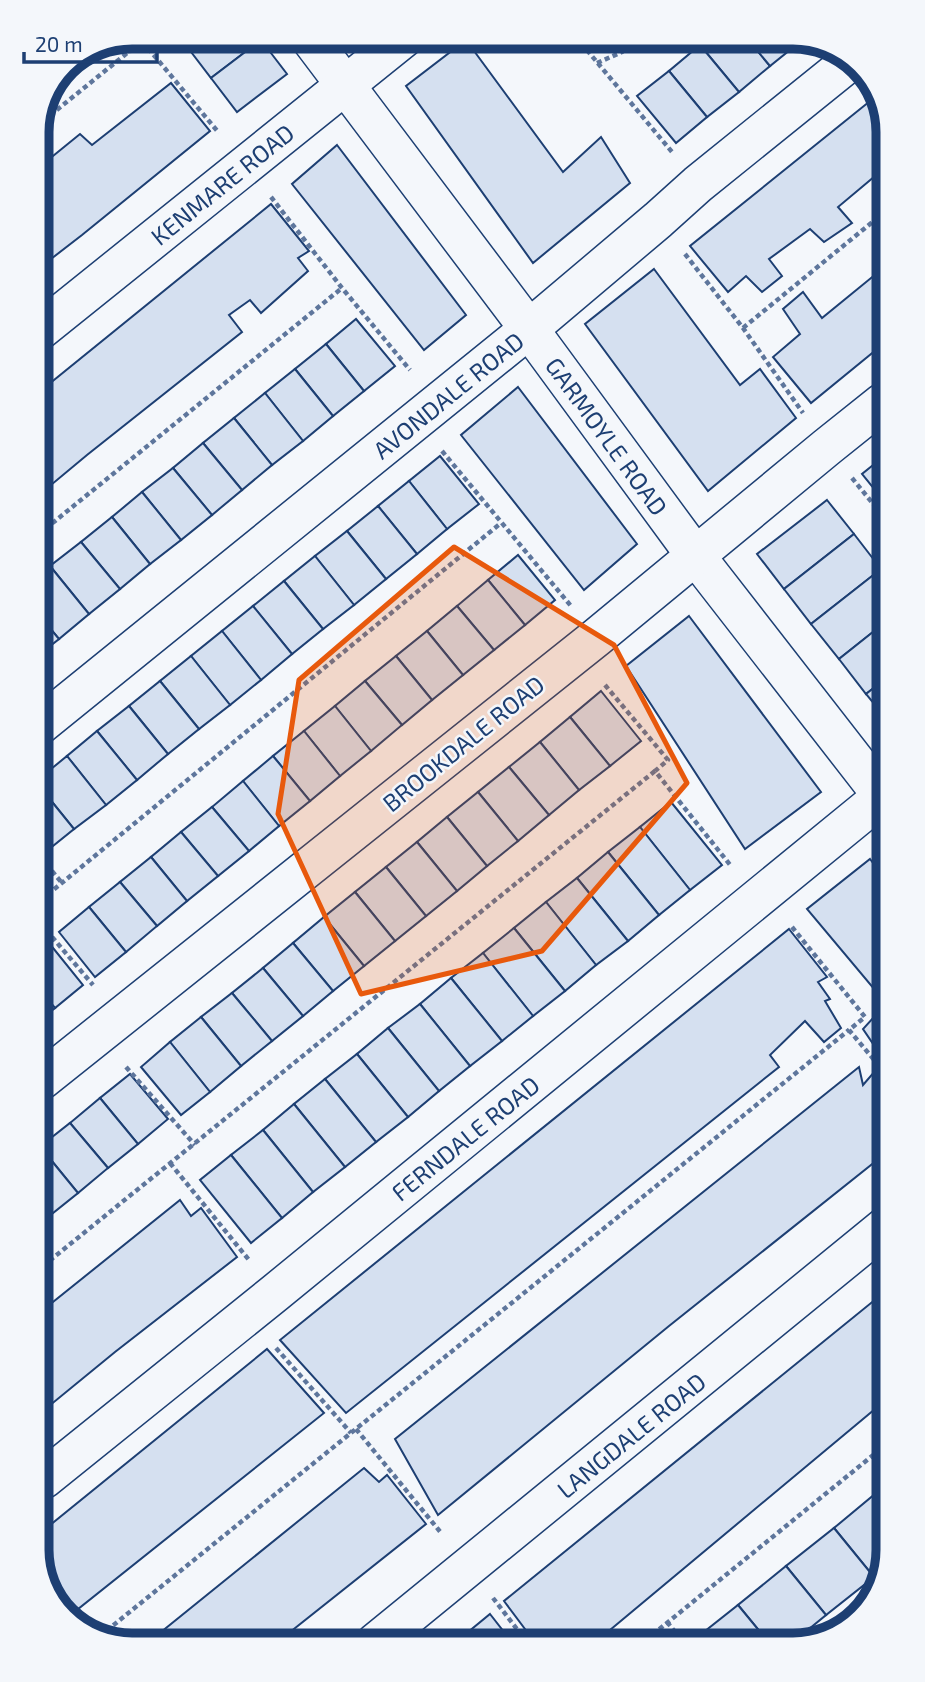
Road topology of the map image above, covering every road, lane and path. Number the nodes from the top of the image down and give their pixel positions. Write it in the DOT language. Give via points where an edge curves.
graph roads {
  1 [pos="131,49"];
  2 [pos="150,49"];
  3 [pos="318,49"];
  4 [pos="390,49"];
  5 [pos="586,49"];
  6 [pos="626,49"];
  7 [pos="597,63"];
  8 [pos="844,66"];
  9 [pos="346,85"];
  10 [pos="51,114"];
  11 [pos="246,164"];
  12 [pos="698,184"];
  13 [pos="876,219"];
  14 [pos="658,220"];
  15 [pos="342,288"];
  16 [pos="49,323"];
  17 [pos="743,328"];
  18 [pos="529,329"];
  19 [pos="876,408"];
  20 [pos="427,412"];
  21 [pos="827,447"];
  22 [pos="876,507"];
  23 [pos="501,523"];
  24 [pos="49,526"];
  25 [pos="695,555"];
  26 [pos="587,645"];
  27 [pos="49,719"];
  28 [pos="656,771"];
  29 [pos="876,786"];
  30 [pos="876,803"];
  31 [pos="49,868"];
  32 [pos="62,883"];
  33 [pos="49,894"];
  34 [pos="761,896"];
  35 [pos="49,937"];
  36 [pos="108,1025"];
  37 [pos="849,1030"];
  38 [pos="876,1062"];
  39 [pos="49,1074"];
  40 [pos="195,1144"];
  41 [pos="170,1163"];
  42 [pos="876,1234"];
  43 [pos="49,1261"];
  44 [pos="262,1304"];
  45 [pos="351,1434"];
  46 [pos="876,1452"];
  47 [pos="49,1475"];
  48 [pos="667,1622"];
  49 [pos="108,1629"];
  50 [pos="387,1633"];
  51 [pos="654,1633"];
  52 [pos="676,1633"];
  1 -- 10 [label="path"];
  2 -- 11 [label="path"];
  3 -- 9 [label="street, GARMOYLE ROAD"];
  4 -- 9 [label="street, KENMARE ROAD"];
  5 -- 7 [label="path"];
  6 -- 7 [label="path"];
  7 -- 12 [label="path"];
  8 -- 12 [label="street, AVONDALE ROAD"];
  9 -- 11 [label="street, KENMARE ROAD"];
  9 -- 18 [label="street, GARMOYLE ROAD"];
  11 -- 15 [label="path"];
  11 -- 16 [label="street, KENMARE ROAD"];
  12 -- 14 [label="street, AVONDALE ROAD"];
  13 -- 17 [label="path"];
  14 -- 17 [label="path"];
  14 -- 18 [label="street, AVONDALE ROAD"];
  15 -- 20 [label="path"];
  15 -- 24 [label="path"];
  17 -- 21 [label="path"];
  18 -- 20 [label="street, AVONDALE ROAD"];
  18 -- 25 [label="street, GARMOYLE ROAD"];
  19 -- 21 [label="street, BROOKDALE ROAD"];
  20 -- 23 [label="path"];
  20 -- 27 [label="street, AVONDALE ROAD"];
  21 -- 22 [label="path"];
  21 -- 25 [label="street, BROOKDALE ROAD"];
  23 -- 26 [label="path"];
  23 -- 32 [label="path"];
  25 -- 26 [label="street, BROOKDALE ROAD"];
  25 -- 29 [label="street, GARMOYLE ROAD"];
  26 -- 28 [label="path" via="668,760"];
  26 -- 36 [label="street, BROOKDALE ROAD"];
  28 -- 34 [label="path"];
  28 -- 40 [label="path"];
  30 -- 34 [label="street, FERNDALE ROAD"];
  31 -- 32 [label="path"];
  32 -- 33 [label="path"];
  34 -- 37 [label="path" via="864,1017"];
  34 -- 44 [label="street, FERNDALE ROAD"];
  35 -- 36 [label="path"];
  36 -- 39 [label="street, BROOKDALE ROAD"];
  36 -- 40 [label="path"];
  37 -- 38 [label="path"];
  37 -- 45 [label="path"];
  40 -- 41 [label="path"];
  41 -- 43 [label="path"];
  41 -- 44 [label="path"];
  42 -- 50 [label="street, LANGDALE ROAD"];
  44 -- 45 [label="path"];
  44 -- 47 [label="street, FERNDALE ROAD"];
  45 -- 49 [label="path"];
  46 -- 48 [label="path"];
  48 -- 51 [label="path"];
  48 -- 52 [label="path"];
}
